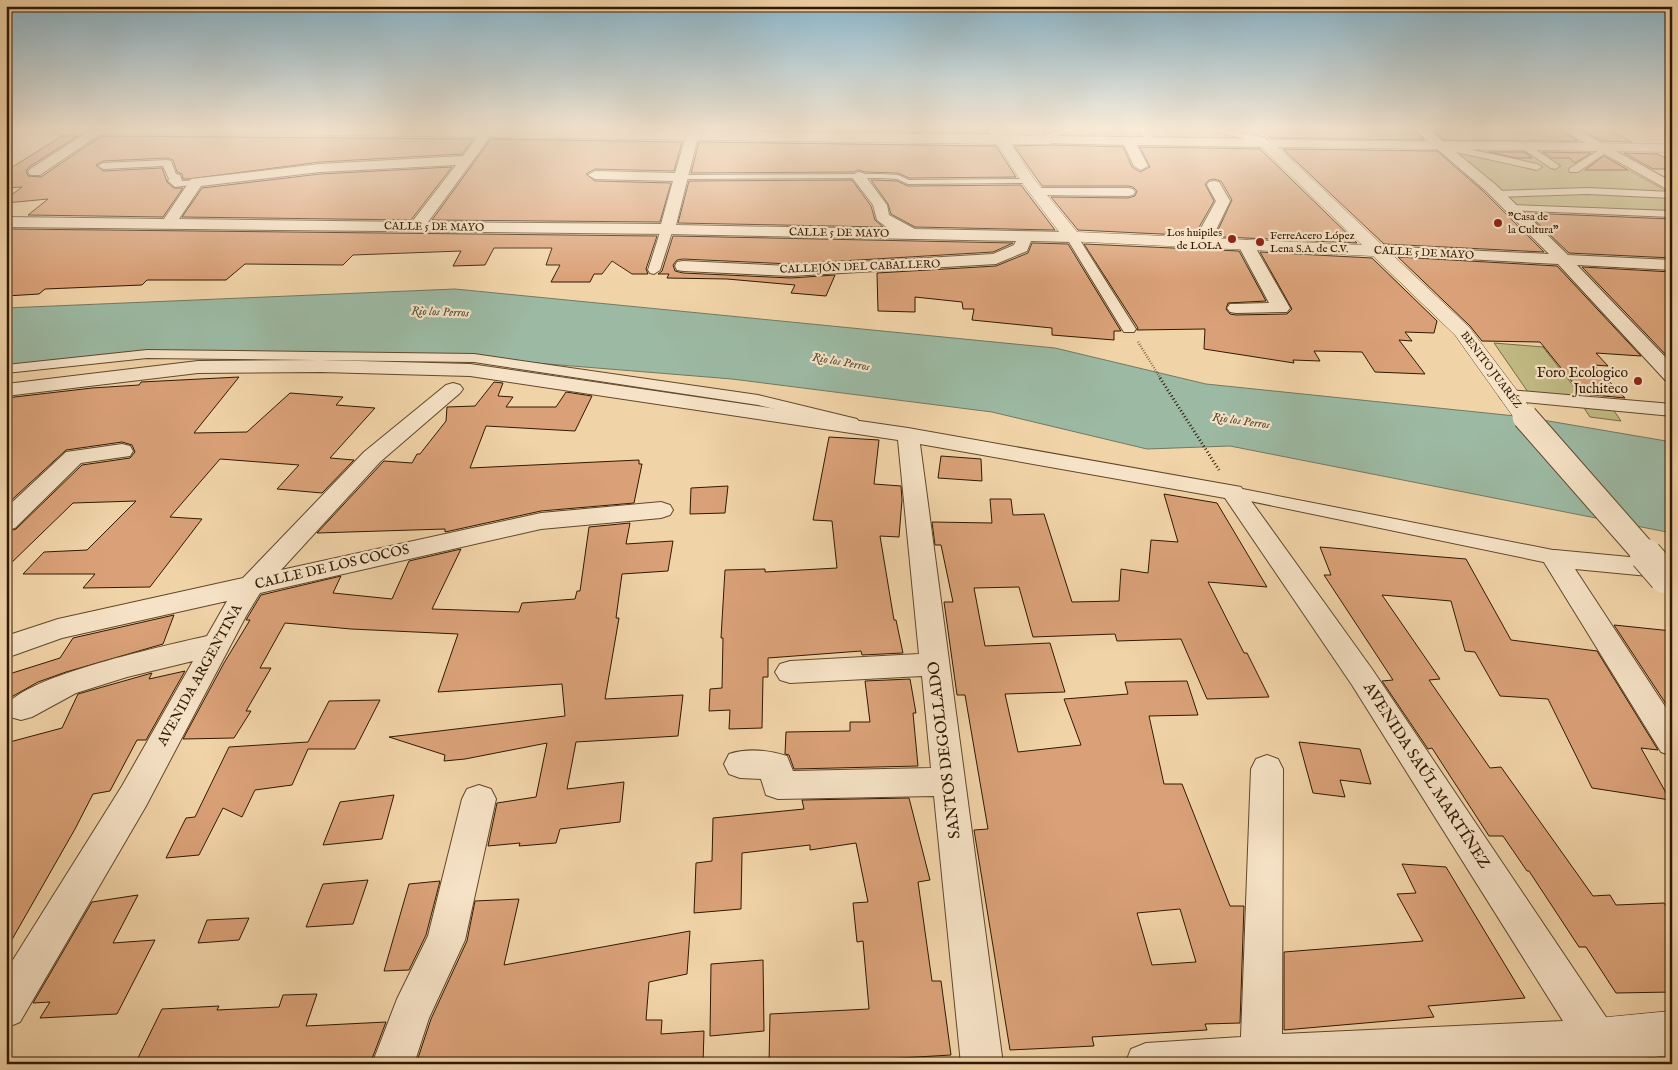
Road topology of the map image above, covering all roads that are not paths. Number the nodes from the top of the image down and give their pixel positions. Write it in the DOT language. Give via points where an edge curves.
graph roads {
  1 [pos="175,179"];
  2 [pos="223,179"];
  3 [pos="453,179"];
  4 [pos="680,179"];
  5 [pos="860,179"];
  6 [pos="902,179"];
  7 [pos="1028,179"];
  8 [pos="1304,179"];
  9 [pos="1479,179"];
  10 [pos="1655,179"];
  11 [pos="196,182"];
  12 [pos="1542,182"];
  13 [pos="1579,182"];
  14 [pos="1214,185"];
  15 [pos="1033,186"];
  16 [pos="1672,188"];
  17 [pos="1588,191"];
  18 [pos="1128,192"];
  19 [pos="1497,194"];
  20 [pos="1672,194"];
  21 [pos="1511,208"];
  22 [pos="1672,214"];
  23 [pos="6,222"];
  24 [pos="168,224"];
  25 [pos="416,227"];
  26 [pos="667,229"];
  27 [pos="913,234"];
  28 [pos="1025,236"];
  29 [pos="1072,237"];
  30 [pos="1217,244"];
  31 [pos="1246,245"];
  32 [pos="1379,251"];
  33 [pos="1565,260"];
  34 [pos="1672,264"];
  35 [pos="683,266"];
  36 [pos="654,270"];
  37 [pos="1236,308"];
  38 [pos="1130,329"];
  39 [pos="6,369"];
  40 [pos="1672,376"];
  41 [pos="453,389"];
  42 [pos="6,390"];
  43 [pos="1509,396"];
  44 [pos="1672,410"];
  45 [pos="908,436"];
  46 [pos="122,451"];
  47 [pos="1227,483"];
  48 [pos="662,510"];
  49 [pos="6,522"];
  50 [pos="1555,558"];
  51 [pos="1669,577"];
  52 [pos="252,585"];
  53 [pos="217,644"];
  54 [pos="6,647"];
  55 [pos="935,664"];
  56 [pos="790,672"];
  57 [pos="1660,705"];
  58 [pos="21,708"];
  59 [pos="1672,743"];
  60 [pos="740,764"];
  61 [pos="1267,768"];
  62 [pos="950,782"];
  63 [pos="479,799"];
  64 [pos="6,1008"];
  65 [pos="1672,1033"];
  66 [pos="1606,1052"];
  67 [pos="1262,1060"];
  68 [pos="393,1064"];
  69 [pos="982,1064"];
  70 [pos="1146,1064"];
  1 -- 11 [label="street" via="173,182 177,181 179,185"];
  2 -- 11 [label="street"];
  3 -- 25 [label="street"];
  4 -- 26 [label="street"];
  5 -- 27 [label="street" via="880,205 882,217"];
  6 -- 15 [label="lane" via="908,182"];
  7 -- 15 [label="street"];
  8 -- 32 [label="street, BENITO JUARÉZ"];
  9 -- 19 [label="street"];
  10 -- 16 [label="street"];
  11 -- 24 [label="street"];
  12 -- 19 [label="street"];
  13 -- 17 [label="street"];
  14 -- 30 [label="street" via="1223,201 1208,230"];
  15 -- 18 [label="street"];
  15 -- 29 [label="street"];
  17 -- 19 [label="street"];
  17 -- 20 [label="street"];
  19 -- 21 [label="street"];
  21 -- 22 [label="street"];
  21 -- 33 [label="street"];
  23 -- 24 [label="street, CALLE 5 DE MAYO"];
  24 -- 25 [label="street, CALLE 5 DE MAYO"];
  25 -- 26 [label="street, CALLE 5 DE MAYO"];
  26 -- 27 [label="street, CALLE 5 DE MAYO"];
  26 -- 36 [label="street"];
  27 -- 28 [label="street, CALLE 5 DE MAYO"];
  28 -- 29 [label="street, CALLE 5 DE MAYO"];
  28 -- 35 [label="street, CALLEJÓN DEL CABALLERO" via="1021,248 996,259 791,271"];
  29 -- 30 [label="street, CALLE 5 DE MAYO"];
  29 -- 38 [label="street"];
  30 -- 31 [label="street, CALLE 5 DE MAYO"];
  31 -- 32 [label="street, CALLE 5 DE MAYO"];
  31 -- 37 [label="street" via="1281,308"];
  32 -- 33 [label="street, CALLE 5 DE MAYO"];
  32 -- 43 [label="street, BENITO JUARÉZ" via="1462,331"];
  33 -- 34 [label="street, CALLE 5 DE MAYO"];
  33 -- 40 [label="street"];
  39 -- 45 [label="street" via="148,354 474,358 758,400"];
  41 -- 52 [label="street, AVENIDA ARGENTINA" via="372,458"];
  42 -- 45 [label="street" via="198,367 470,370"];
  43 -- 44 [label="street"];
  43 -- 51 [label="street, BENITO JUARÉZ, bridge"];
  45 -- 47 [label="street"];
  45 -- 55 [label="street, SANTOS DEGOLLADO"];
  46 -- 49 [label="street" via="74,457"];
  47 -- 50 [label="street"];
  47 -- 66 [label="street, AVENIDA SAÚL MARTÍNEZ" via="1362,677"];
  48 -- 52 [label="street, CALLE DE LOS COCOS" via="541,521"];
  50 -- 51 [label="street"];
  50 -- 57 [label="street"];
  52 -- 53 [label="street, AVENIDA ARGENTINA"];
  52 -- 54 [label="street, CALLE DE LOS COCOS" via="58,629"];
  53 -- 58 [label="street" via="66,685"];
  53 -- 64 [label="street, AVENIDA ARGENTINA" via="134,796"];
  55 -- 56 [label="street"];
  55 -- 62 [label="street, SANTOS DEGOLLADO"];
  57 -- 59 [label="street"];
  60 -- 62 [label="street" via="776,766 778,785"];
  61 -- 67 [label="street"];
  62 -- 69 [label="street, SANTOS DEGOLLADO"];
  63 -- 68 [label="street" via="446,940 411,1013"];
  65 -- 66 [label="street"];
  66 -- 67 [label="street"];
  67 -- 70 [label="street"];
}
